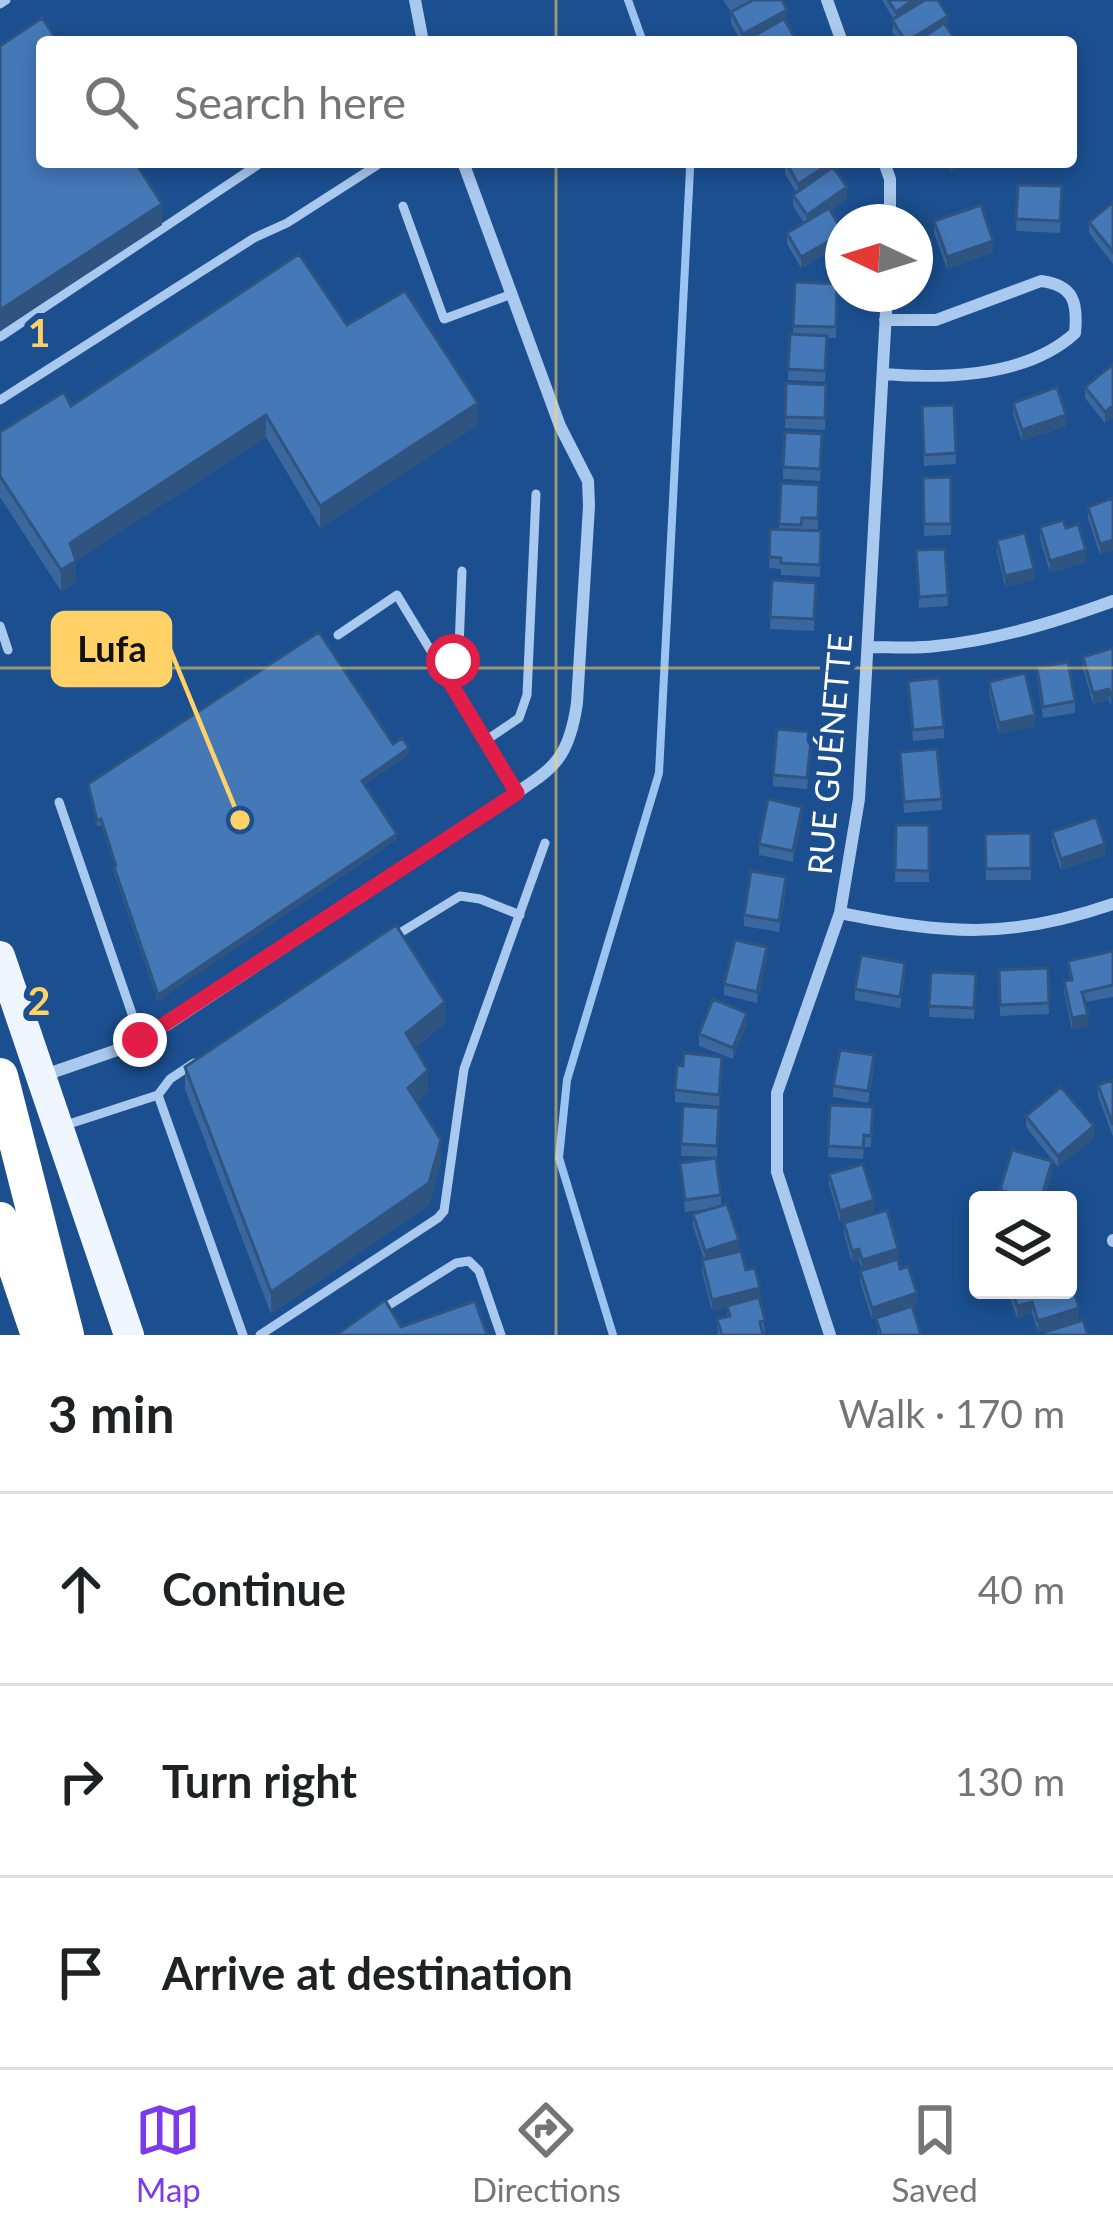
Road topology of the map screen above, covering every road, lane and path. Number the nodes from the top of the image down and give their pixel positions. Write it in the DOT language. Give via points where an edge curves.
graph roads {
  1 [pos="415,0"];
  2 [pos="827,0"];
  3 [pos="422,36"];
  4 [pos="840,36"];
  5 [pos="253,168"];
  6 [pos="373,168"];
  7 [pos="465,168"];
  8 [pos="886,168"];
  9 [pos="890,204"];
  10 [pos="403,206"];
  11 [pos="512,294"];
  12 [pos="886,312"];
  13 [pos="886,320"];
  14 [pos="0,337"];
  15 [pos="884,374"];
  16 [pos="0,400"];
  17 [pos="536,494"];
  18 [pos="462,571"];
  19 [pos="1113,601"];
  20 [pos="0,626"];
  21 [pos="338,634"];
  22 [pos="868,647"];
  23 [pos="8,650"];
  24 [pos="442,669"];
  25 [pos="485,741"];
  26 [pos="517,793"];
  27 [pos="59,802"];
  28 [pos="545,843"];
  29 [pos="1113,904"];
  30 [pos="840,913"];
  31 [pos="520,915"];
  32 [pos="372,950"];
  33 [pos="0,956"];
  34 [pos="140,1040"];
  35 [pos="210,1053"];
  36 [pos="0,1076"];
  37 [pos="41,1076"];
  38 [pos="158,1095"];
  39 [pos="58,1128"];
  40 [pos="0,1220"];
  41 [pos="377,1312"];
  42 [pos="39,1335"];
  43 [pos="66,1335"];
  44 [pos="129,1335"];
  45 [pos="243,1335"];
  46 [pos="260,1335"];
  47 [pos="501,1335"];
  48 [pos="830,1335"];
  1 -- 3 [label="street"];
  2 -- 4 [label="street"];
  5 -- 14 [label="lane"];
  6 -- 16 [label="lane"];
  7 -- 11 [label="street"];
  8 -- 9 [label="street"];
  10 -- 11 [label="lane" via="444,319"];
  11 -- 26 [label="street" via="588,481 589,506 572,734 557,763"];
  12 -- 13 [label="street, RUE GUÉNETTE"];
  13 -- 15 [label="street, RUE GUÉNETTE"];
  13 -- 15 [label="street" via="936,320 1041,281 1059,283 1077,311 1075,333 1034,357 986,372"];
  15 -- 22 [label="street, RUE GUÉNETTE"];
  17 -- 25 [label="lane" via="527,694 518,718"];
  18 -- 24 [label="lane" via="459,647"];
  19 -- 22 [label="street" via="988,639"];
  20 -- 23 [label="lane"];
  21 -- 24 [label="lane" via="397,595"];
  22 -- 30 [label="street, RUE GUÉNETTE" via="859,799"];
  24 -- 25 [label="lane"];
  25 -- 26 [label="lane"];
  26 -- 34 [label="street"];
  27 -- 34 [label="lane"];
  28 -- 31 [label="lane"];
  29 -- 30 [label="street" via="985,931"];
  30 -- 48 [label="street, RUE GUÉNETTE" via="777,1093 777,1172"];
  31 -- 32 [label="lane" via="460,896"];
  31 -- 46 [label="lane" via="460,1086 444,1211"];
  33 -- 37 [label="main road"];
  34 -- 37 [label="street"];
  35 -- 38 [label="lane"];
  36 -- 43 [label="highway"];
  37 -- 39 [label="main road"];
  38 -- 39 [label="lane"];
  38 -- 45 [label="lane"];
  39 -- 44 [label="main road"];
  40 -- 42 [label="highway"];
  41 -- 47 [label="lane" via="469,1261"];
}
